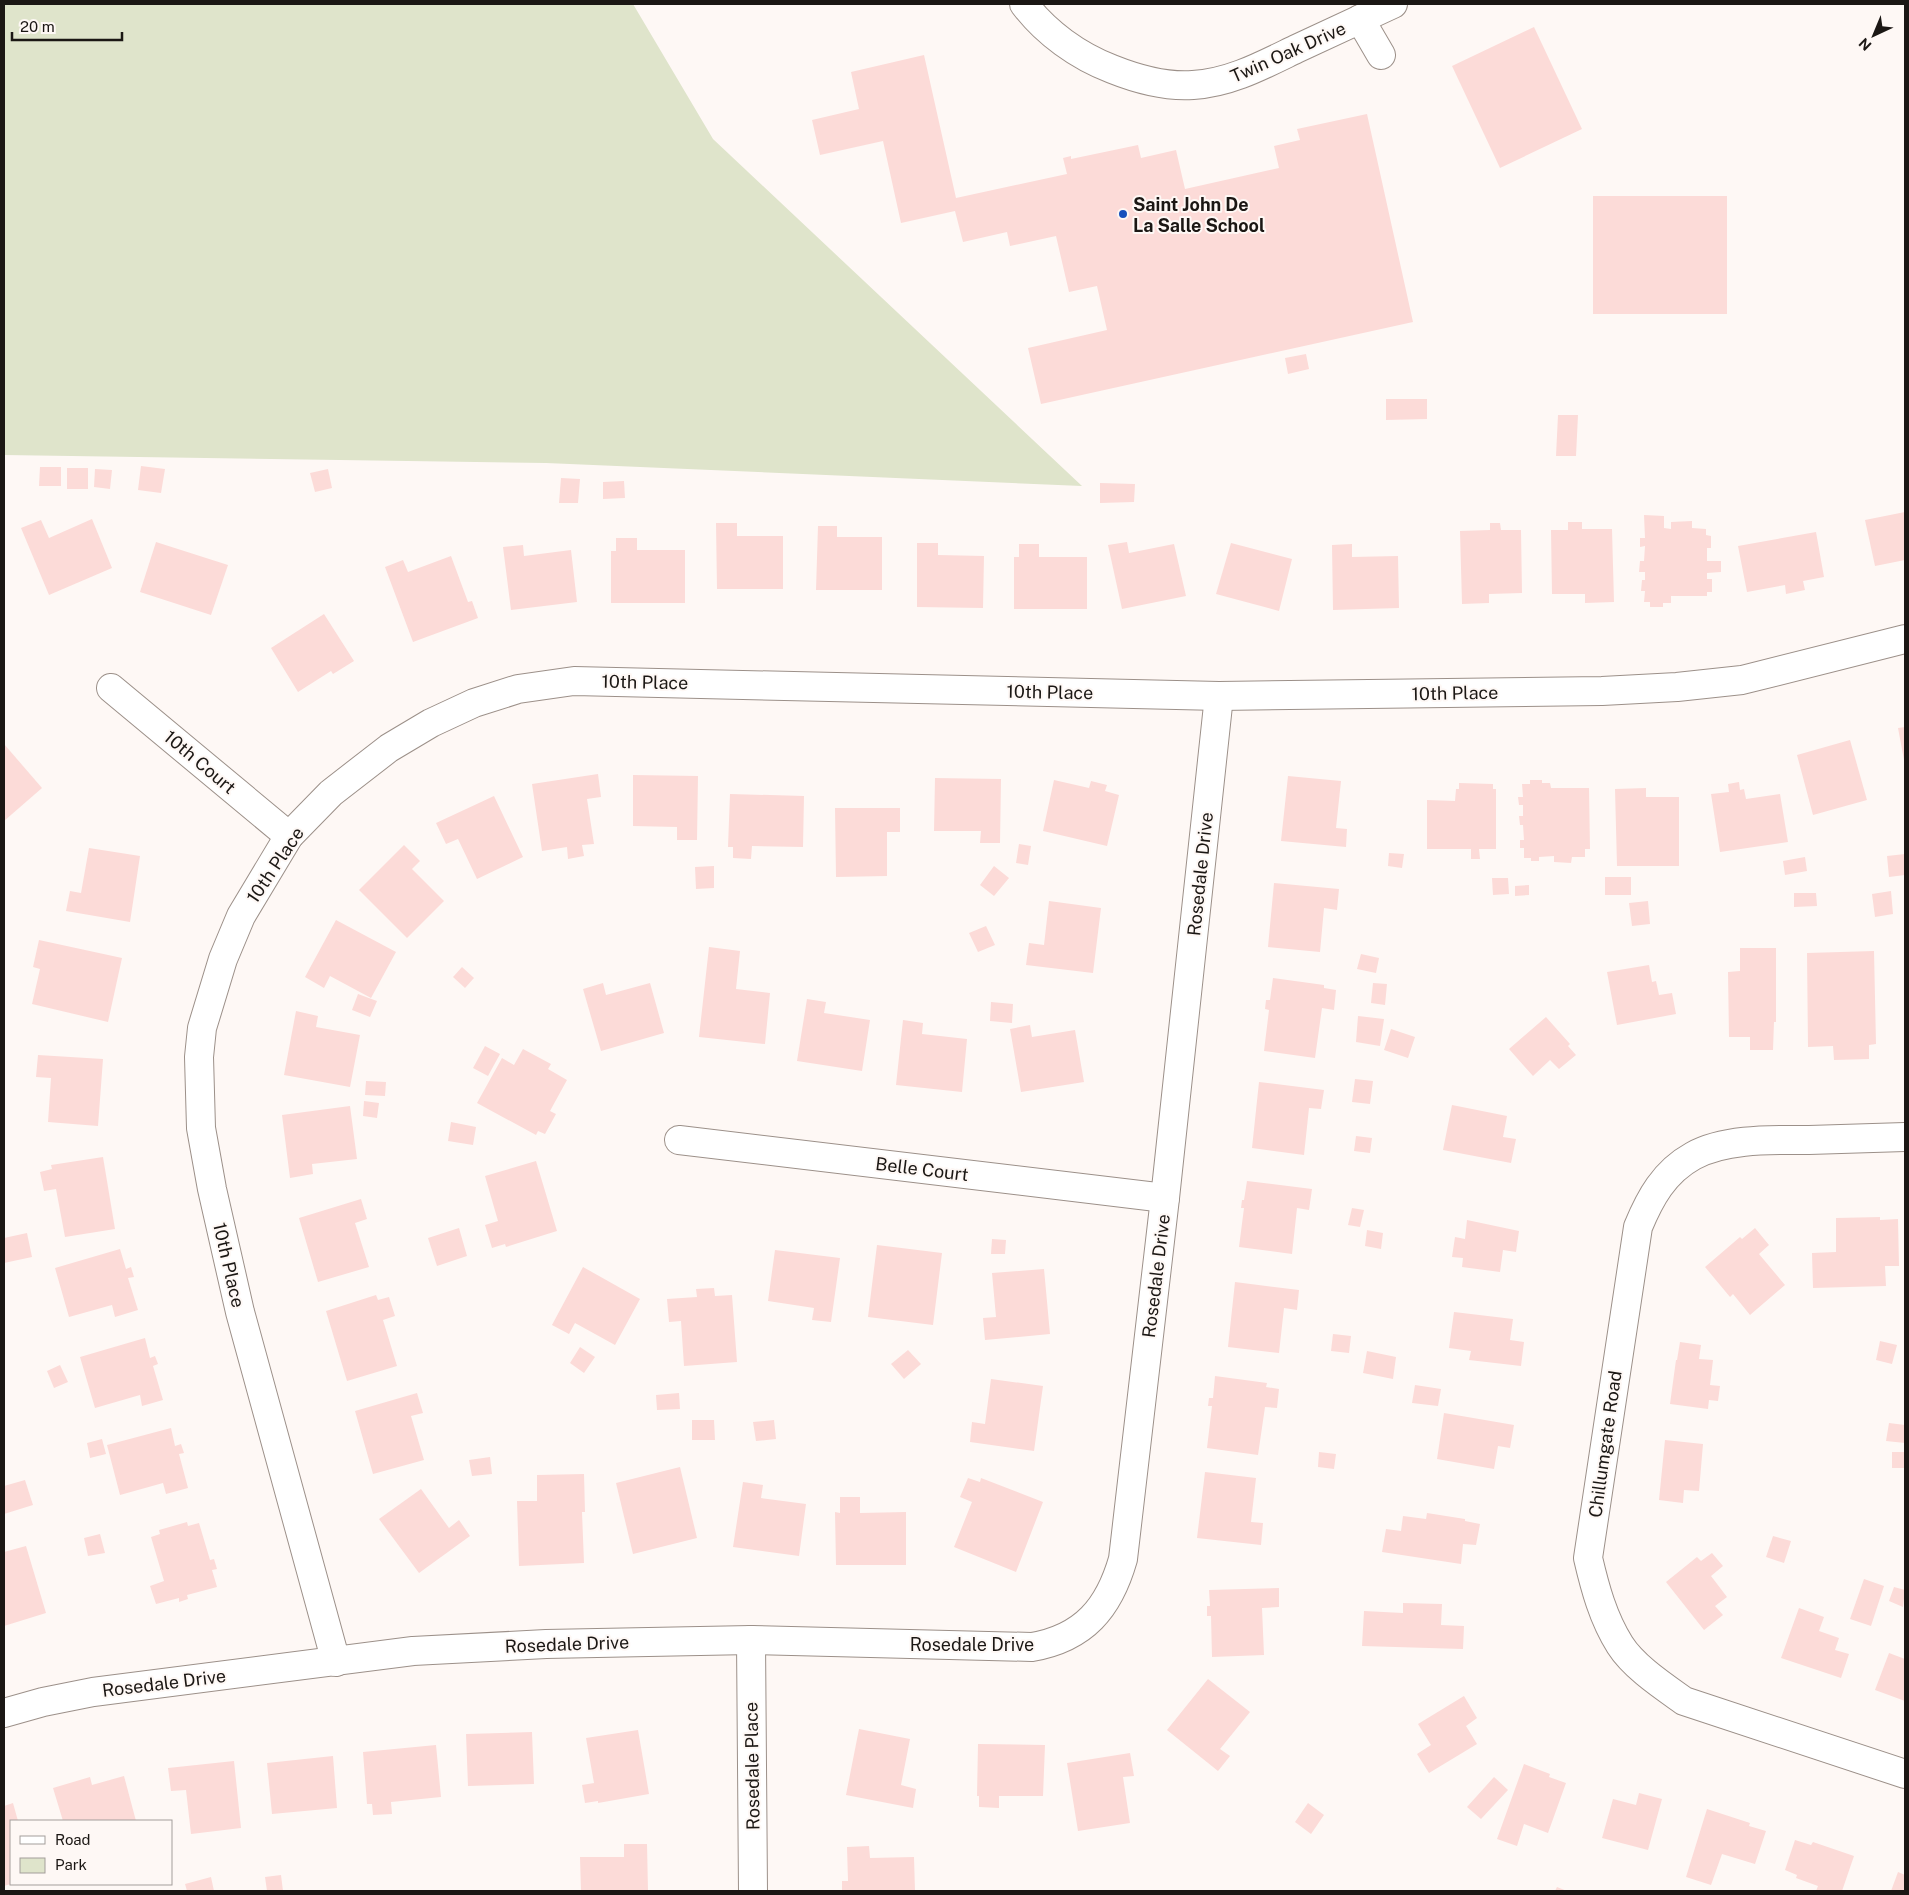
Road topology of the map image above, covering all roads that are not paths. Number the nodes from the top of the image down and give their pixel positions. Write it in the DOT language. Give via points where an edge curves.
graph roads {
  1 [pos="1024,4"];
  2 [pos="1393,4"];
  3 [pos="1360,19"];
  4 [pos="1381,55"];
  5 [pos="1905,639"];
  6 [pos="110,688"];
  7 [pos="1219,696"];
  8 [pos="289,836"];
  9 [pos="1905,1138"];
  10 [pos="679,1140"];
  11 [pos="1165,1198"];
  12 [pos="751,1640"];
  13 [pos="336,1662"];
  14 [pos="4,1713"];
  15 [pos="1905,1774"];
  16 [pos="753,1891"];
  1 -- 3 [label="street, Twin Oak Drive" via="1055,35 1103,66 1162,84 1192,86 1245,73"];
  2 -- 3 [label="street, Twin Oak Drive"];
  3 -- 4 [label="street"];
  5 -- 7 [label="street, 10th Place" via="1742,680 1677,687 1602,691"];
  6 -- 8 [label="street, 10th Court"];
  7 -- 8 [label="street, 10th Place" via="564,682 474,702 432,723 388,748 338,788"];
  7 -- 11 [label="street, Rosedale Drive"];
  8 -- 13 [label="street, 10th Place" via="241,916 211,996 202,1028 199,1058 201,1128 240,1312"];
  9 -- 15 [label="street, Chillumgate Road" via="1752,1141 1721,1146 1693,1156 1668,1176 1650,1197 1638,1227 1588,1558 1595,1590 1620,1646 1658,1682 1684,1701"];
  10 -- 11 [label="street, Belle Court"];
  11 -- 12 [label="street, Rosedale Drive" via="1123,1559 1106,1599 1090,1620 1052,1643 1032,1647"];
  12 -- 13 [label="street, Rosedale Drive" via="546,1644 413,1651"];
  12 -- 16 [label="street, Rosedale Place"];
  13 -- 14 [label="street, Rosedale Drive" via="93,1692"];
}
